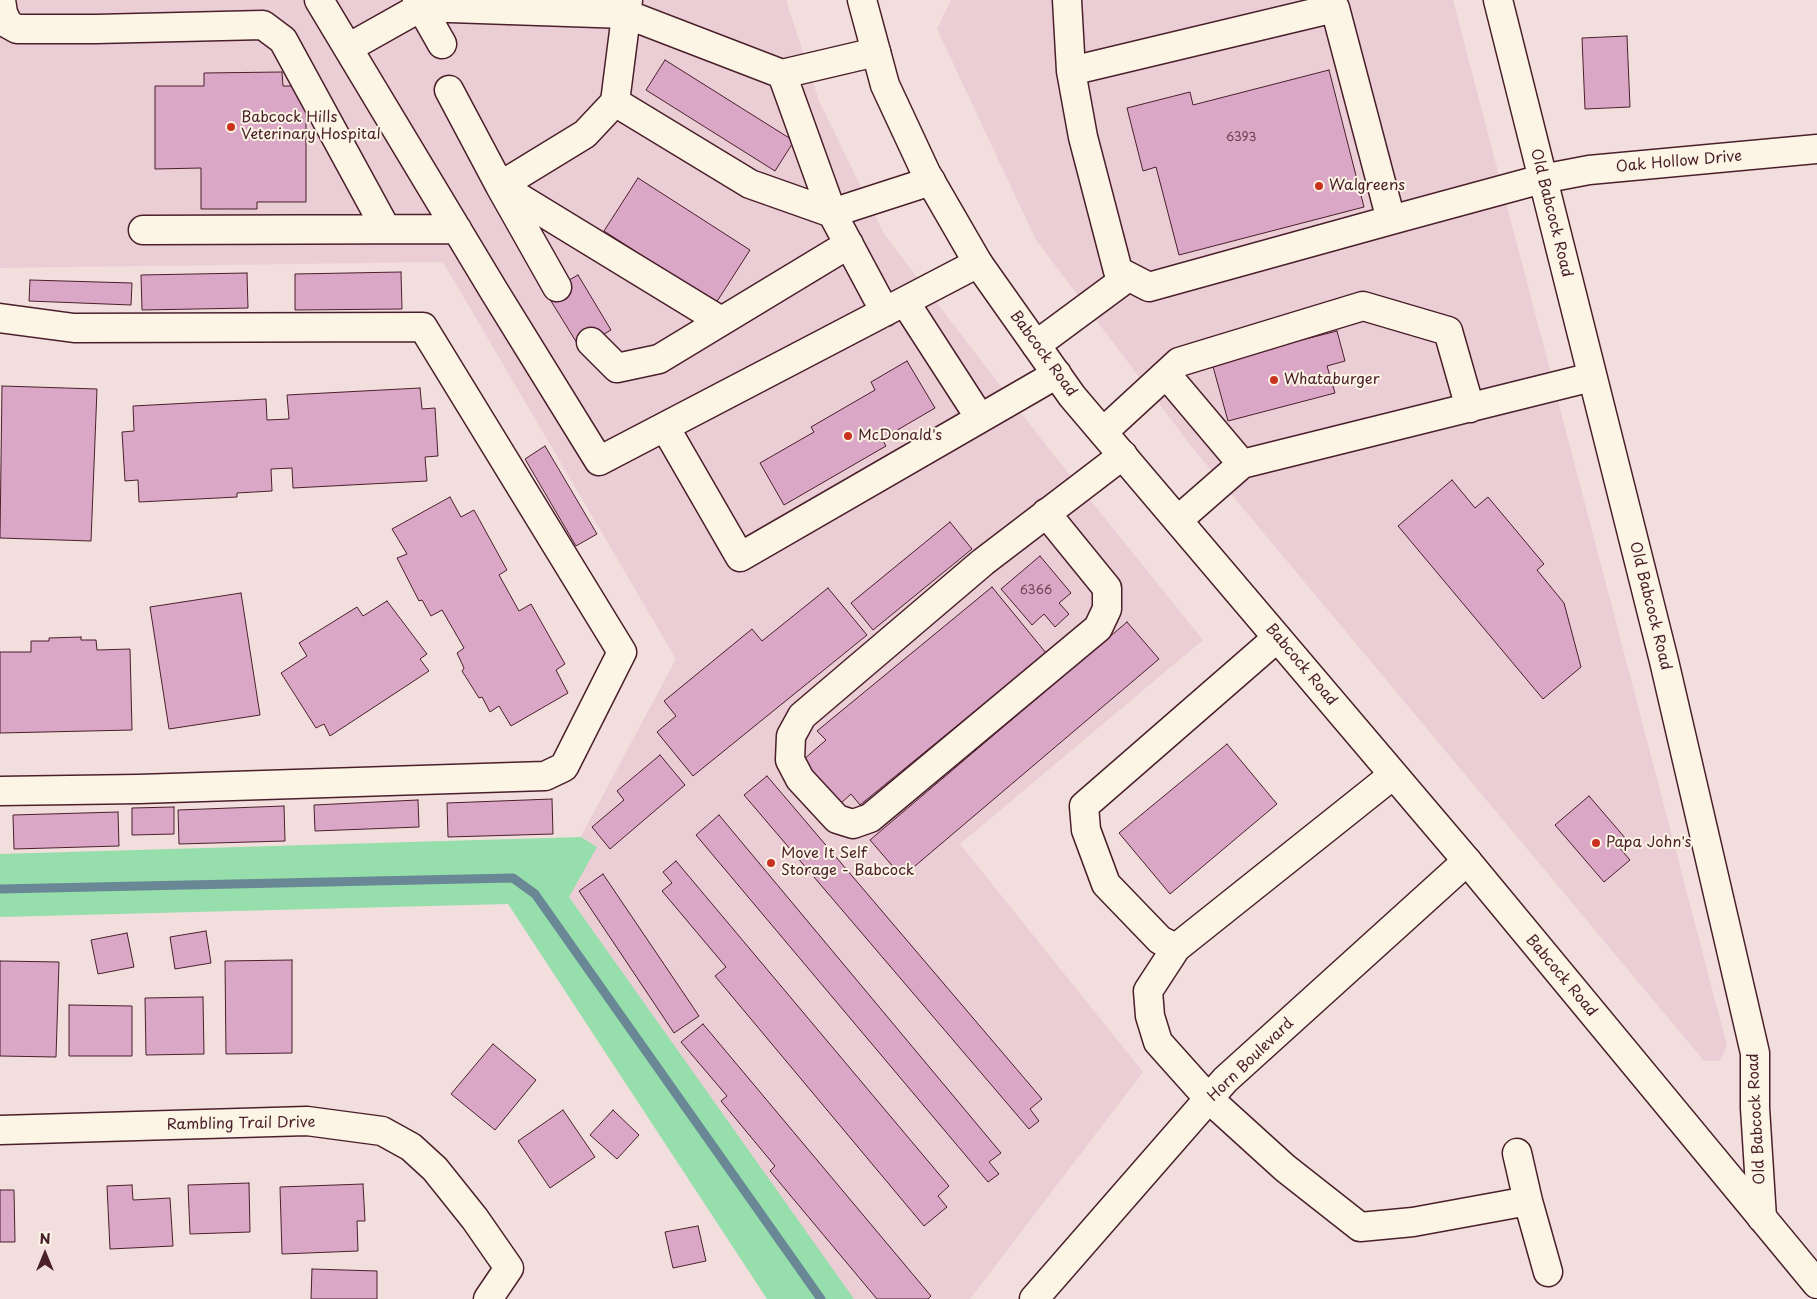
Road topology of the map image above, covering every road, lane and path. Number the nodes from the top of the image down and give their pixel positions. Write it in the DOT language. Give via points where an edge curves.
graph roads {
  1 [pos="1,0"];
  2 [pos="319,0"];
  3 [pos="862,0"];
  4 [pos="1067,0"];
  5 [pos="1498,0"];
  6 [pos="419,4"];
  7 [pos="1335,4"];
  8 [pos="627,7"];
  9 [pos="442,44"];
  10 [pos="348,48"];
  11 [pos="876,52"];
  12 [pos="1071,71"];
  13 [pos="782,74"];
  14 [pos="449,90"];
  15 [pos="615,102"];
  16 [pos="1817,149"];
  17 [pos="1542,179"];
  18 [pos="931,181"];
  19 [pos="500,186"];
  20 [pos="832,213"];
  21 [pos="1391,220"];
  22 [pos="457,228"];
  23 [pos="386,229"];
  24 [pos="143,230"];
  25 [pos="849,244"];
  26 [pos="978,263"];
  27 [pos="1128,277"];
  28 [pos="557,287"];
  29 [pos="895,307"];
  30 [pos="0,318"];
  31 [pos="721,321"];
  32 [pos="591,342"];
  33 [pos="1036,345"];
  34 [pos="1057,374"];
  35 [pos="1166,374"];
  36 [pos="1592,378"];
  37 [pos="1470,408"];
  38 [pos="980,418"];
  39 [pos="665,427"];
  40 [pos="1103,432"];
  41 [pos="1123,455"];
  42 [pos="1242,464"];
  43 [pos="1046,514"];
  44 [pos="1178,520"];
  45 [pos="1277,638"];
  46 [pos="1393,775"];
  47 [pos="0,791"];
  48 [pos="1467,862"];
  49 [pos="1176,948"];
  50 [pos="1209,1099"];
  51 [pos="0,1130"];
  52 [pos="1517,1153"];
  53 [pos="1528,1201"];
  54 [pos="1762,1218"];
  55 [pos="1548,1272"];
  56 [pos="1817,1284"];
  57 [pos="488,1299"];
  58 [pos="1034,1299"];
  1 -- 23 [label="street" via="2,13 8,24 17,29 263,25 283,40"];
  2 -- 10 [label="street"];
  3 -- 11 [label="street, Babcock Road"];
  4 -- 12 [label="street"];
  5 -- 17 [label="street, Old Babcock Road"];
  6 -- 8 [label="street"];
  6 -- 9 [label="street"];
  6 -- 10 [label="street"];
  7 -- 12 [label="street"];
  7 -- 21 [label="street"];
  8 -- 13 [label="street"];
  8 -- 15 [label="street"];
  10 -- 22 [label="street"];
  11 -- 13 [label="street"];
  11 -- 18 [label="street, Babcock Road" via="885,85"];
  12 -- 27 [label="street" via="1083,137 1118,271"];
  13 -- 20 [label="street"];
  14 -- 19 [label="street"];
  15 -- 19 [label="street" via="585,134"];
  15 -- 20 [label="street" via="750,184"];
  16 -- 17 [label="street, Oak Hollow Drive" via="1589,170"];
  17 -- 21 [label="street, Oak Hollow Drive"];
  17 -- 36 [label="street, Old Babcock Road"];
  18 -- 20 [label="street"];
  18 -- 26 [label="street, Babcock Road"];
  19 -- 28 [label="street"];
  19 -- 31 [label="street"];
  20 -- 25 [label="street"];
  21 -- 27 [label="street, Oak Hollow Drive" via="1149,288"];
  22 -- 23 [label="street"];
  22 -- 39 [label="street" via="599,461"];
  23 -- 24 [label="street"];
  25 -- 29 [label="street"];
  25 -- 31 [label="street"];
  26 -- 29 [label="street"];
  26 -- 33 [label="street, Babcock Road"];
  27 -- 33 [label="street"];
  29 -- 38 [label="street"];
  29 -- 39 [label="street"];
  30 -- 47 [label="street" via="74,328 423,327 622,652 564,767 545,776"];
  31 -- 32 [label="street" via="659,359 617,368"];
  33 -- 34 [label="street, Babcock Road"];
  34 -- 38 [label="street"];
  34 -- 40 [label="street, Babcock Road"];
  35 -- 37 [label="street" via="1179,362 1363,306 1448,331"];
  35 -- 40 [label="street"];
  35 -- 42 [label="street"];
  36 -- 37 [label="street"];
  36 -- 54 [label="street, Old Babcock Road" via="1664,661 1755,1053"];
  37 -- 42 [label="street"];
  38 -- 39 [label="street" via="740,557"];
  40 -- 41 [label="street, Babcock Road"];
  41 -- 43 [label="street"];
  41 -- 44 [label="street, Babcock Road"];
  42 -- 44 [label="street"];
  43 -- 43 [label="street" via="983,562 802,716 791,736 790,760 800,779 837,819 853,824 870,818 1098,628 1107,609 1107,588"];
  44 -- 45 [label="street, Babcock Road"];
  45 -- 46 [label="street, Babcock Road"];
  45 -- 49 [label="street" via="1084,806 1086,830 1106,884 1160,940"];
  46 -- 48 [label="street, Babcock Road"];
  46 -- 49 [label="street"];
  48 -- 50 [label="street, Horn Boulevard" via="1225,1080"];
  48 -- 54 [label="street, Babcock Road"];
  49 -- 50 [label="street" via="1148,991 1150,1016 1158,1042"];
  50 -- 53 [label="street" via="1286,1168 1360,1227 1413,1222"];
  50 -- 58 [label="street, Horn Boulevard"];
  51 -- 57 [label="street, Rambling Trail Drive" via="307,1121 382,1131 411,1147 435,1169 509,1268"];
  52 -- 53 [label="street"];
  53 -- 55 [label="street"];
  54 -- 56 [label="street, Babcock Road"];
}
